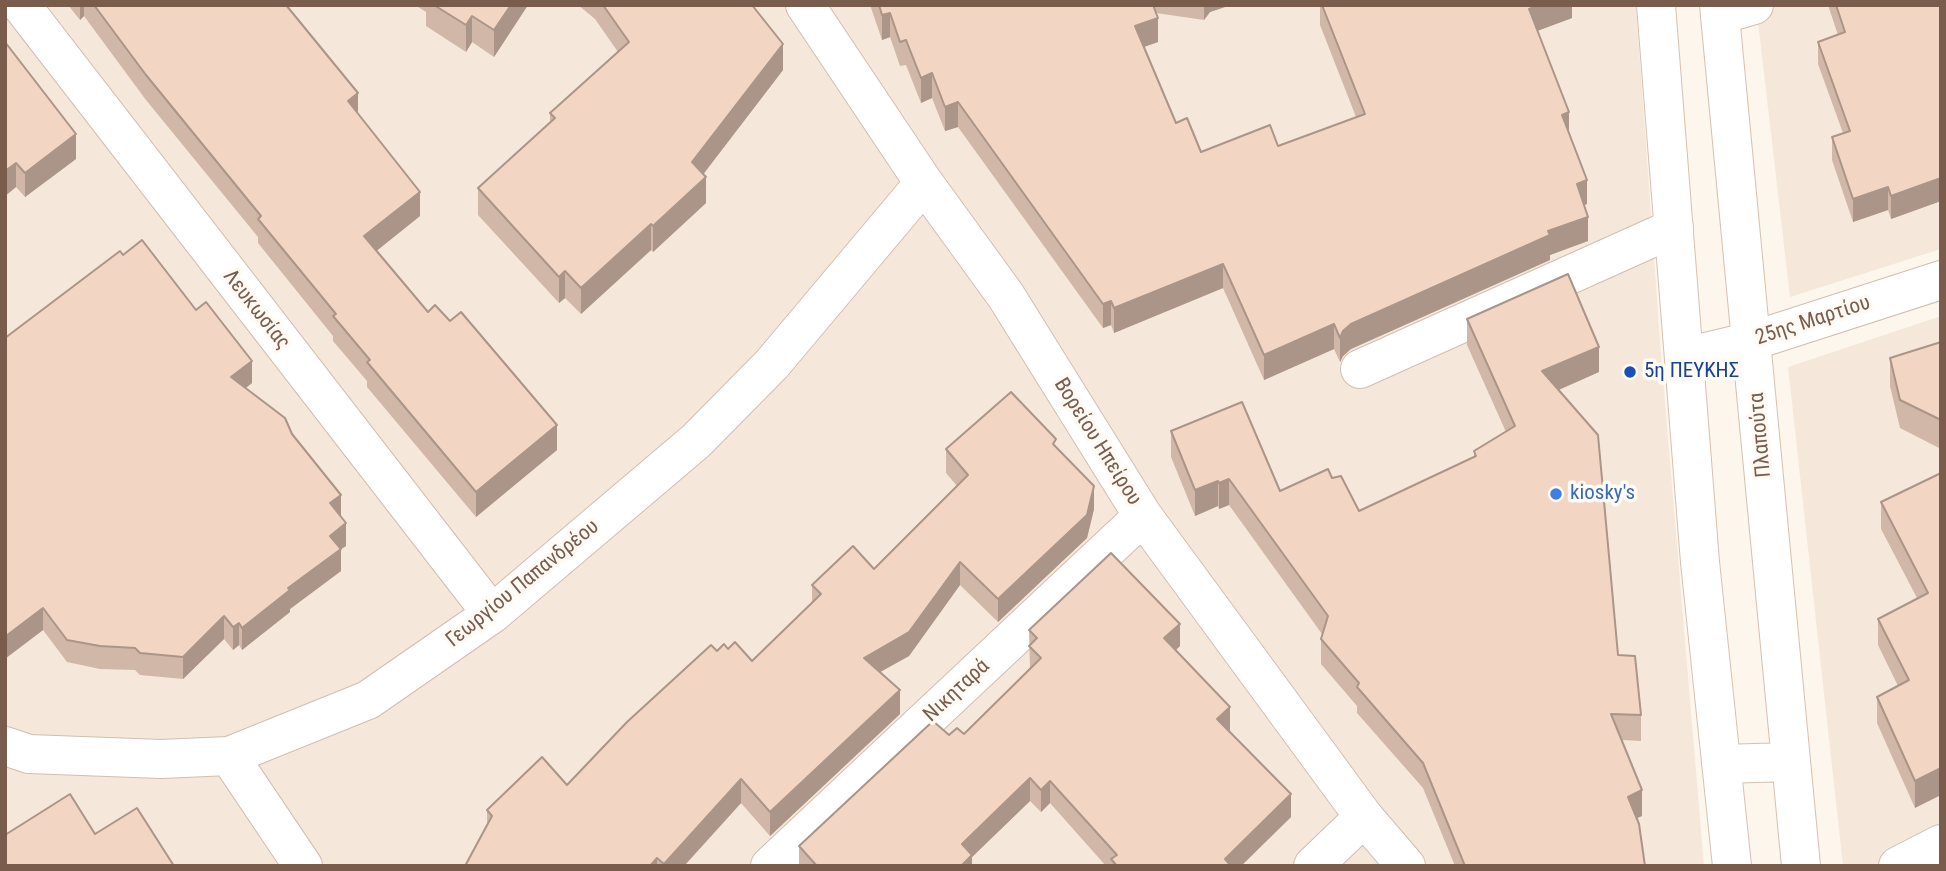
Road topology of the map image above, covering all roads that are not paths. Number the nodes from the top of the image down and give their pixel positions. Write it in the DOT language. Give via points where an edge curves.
graph roads {
  1 [pos="21,5"];
  2 [pos="805,5"];
  3 [pos="1656,5"];
  4 [pos="1731,9"];
  5 [pos="924,183"];
  6 [pos="1674,228"];
  7 [pos="1941,280"];
  8 [pos="1752,341"];
  9 [pos="1685,357"];
  10 [pos="1360,369"];
  11 [pos="1143,516"];
  12 [pos="492,614"];
  13 [pos="5,746"];
  14 [pos="229,757"];
  15 [pos="1790,762"];
  16 [pos="1721,764"];
  17 [pos="1364,817"];
  18 [pos="1941,845"];
  19 [pos="303,866"];
  20 [pos="770,866"];
  21 [pos="1313,866"];
  22 [pos="1406,866"];
  23 [pos="1732,866"];
  24 [pos="1801,866"];
  25 [pos="1898,866"];
  1 -- 12 [label="street, Λευκωσίας"];
  2 -- 5 [label="street, Βορείου Ηπείρου"];
  3 -- 6 [label="street"];
  4 -- 8 [label="street, Πλαπούτα"];
  5 -- 11 [label="street, Βορείου Ηπείρου" via="1006,296"];
  5 -- 12 [label="street, Γεωργίου Παπανδρέου" via="772,364 696,441"];
  6 -- 9 [label="street"];
  6 -- 10 [label="street"];
  7 -- 8 [label="street, 25ης Μαρτίου"];
  8 -- 9 [label="street, 25ης Μαρτίου"];
  8 -- 15 [label="street, Πλαπούτα"];
  9 -- 16 [label="street"];
  11 -- 17 [label="street, Βορείου Ηπείρου"];
  11 -- 20 [label="street, Νικηταρά"];
  12 -- 14 [label="street, Γεωργίου Παπανδρέου" via="368,700"];
  13 -- 14 [label="street, Γεωργίου Παπανδρέου" via="29,754"];
  14 -- 19 [label="street"];
  15 -- 16 [label="street"];
  15 -- 24 [label="street, Πλαπούτα"];
  16 -- 23 [label="street"];
  17 -- 21 [label="street"];
  17 -- 22 [label="street, Βορείου Ηπείρου"];
  18 -- 25 [label="street"];
}
